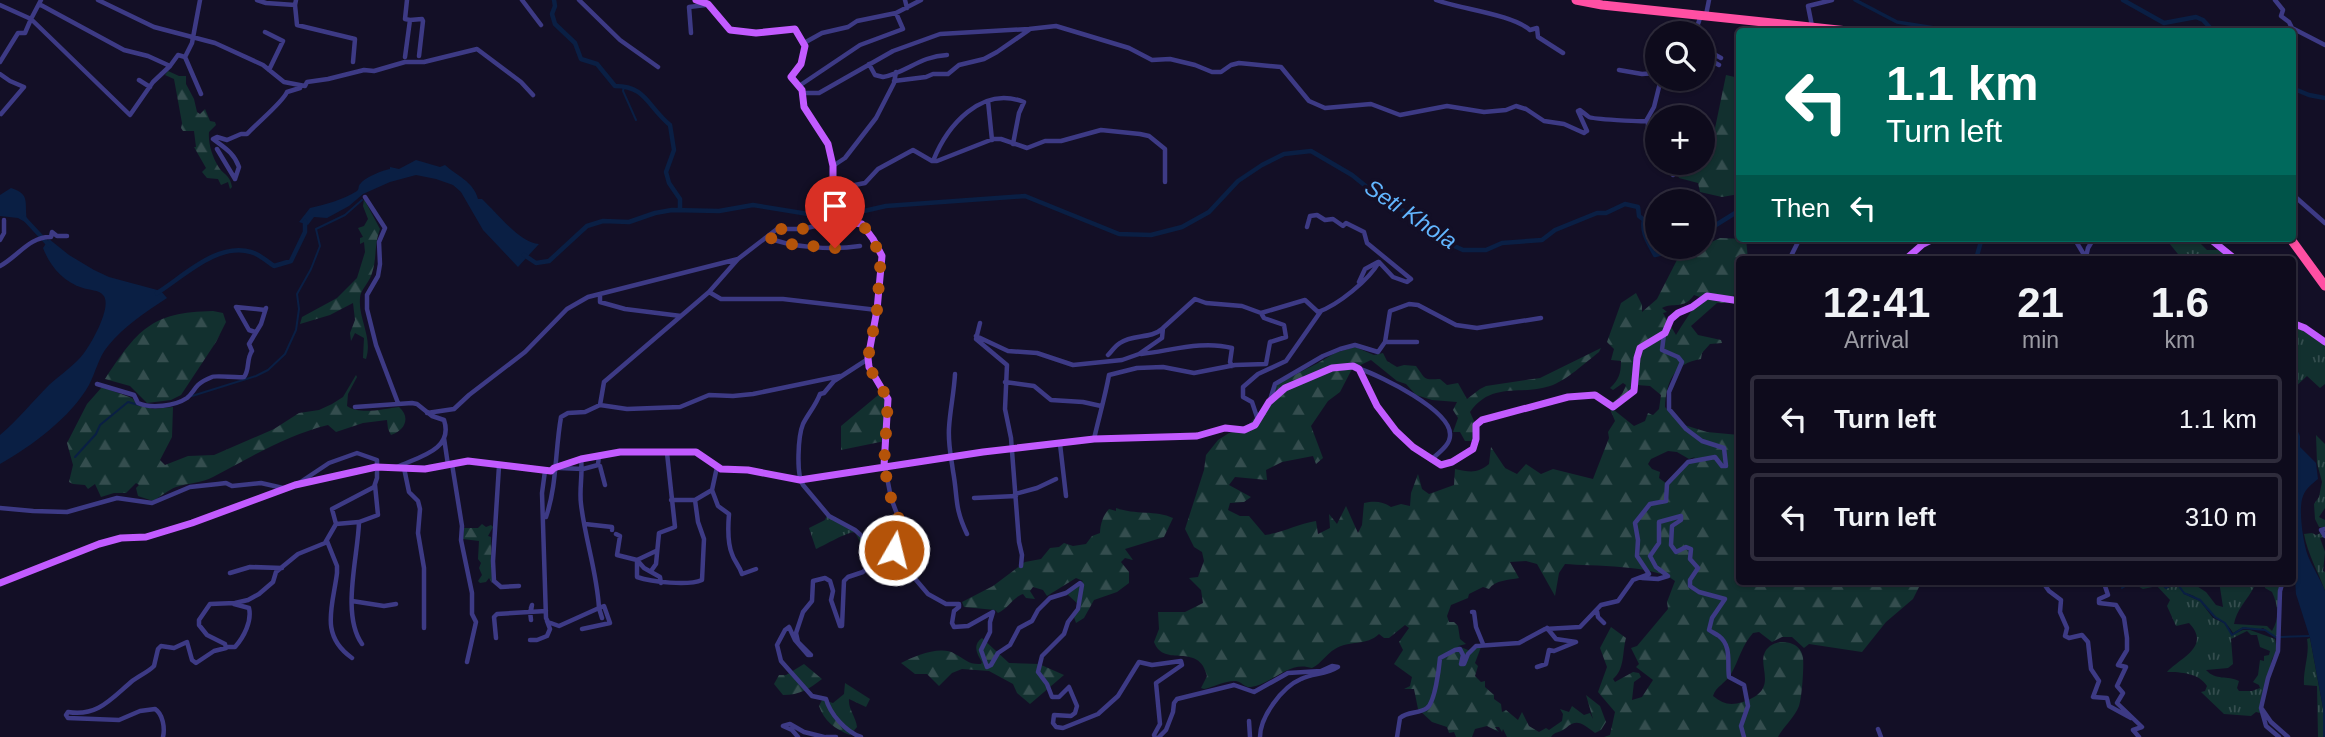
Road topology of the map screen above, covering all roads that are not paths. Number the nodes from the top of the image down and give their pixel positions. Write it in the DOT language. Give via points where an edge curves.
graph roads {
  1 [pos="98,0"];
  2 [pos="200,0"];
  3 [pos="257,0"];
  4 [pos="407,0"];
  5 [pos="522,0"];
  6 [pos="579,0"];
  7 [pos="696,0"];
  8 [pos="905,0"];
  9 [pos="921,0"];
  10 [pos="1436,0"];
  11 [pos="1576,0"];
  12 [pos="1832,0"];
  13 [pos="2275,0"];
  14 [pos="1709,1"];
  15 [pos="40,2"];
  16 [pos="296,2"];
  17 [pos="0,5"];
  18 [pos="710,6"];
  19 [pos="907,9"];
  20 [pos="896,13"];
  21 [pos="1703,15"];
  22 [pos="31,19"];
  23 [pos="410,20"];
  24 [pos="1700,21"];
  25 [pos="541,25"];
  26 [pos="1812,26"];
  27 [pos="1827,28"];
  28 [pos="2294,28"];
  29 [pos="1029,29"];
  30 [pos="2296,29"];
  31 [pos="265,32"];
  32 [pos="691,33"];
  33 [pos="193,36"];
  34 [pos="804,43"];
  35 [pos="2325,45"];
  36 [pos="1563,53"];
  37 [pos="947,55"];
  38 [pos="1715,55"];
  39 [pos="419,56"];
  40 [pos="185,57"];
  41 [pos="405,57"];
  42 [pos="1721,58"];
  43 [pos="0,62"];
  44 [pos="354,62"];
  45 [pos="1715,62"];
  46 [pos="869,64"];
  47 [pos="170,65"];
  48 [pos="1720,65"];
  49 [pos="658,67"];
  50 [pos="269,70"];
  51 [pos="1619,71"];
  52 [pos="896,72"];
  53 [pos="0,74"];
  54 [pos="1645,74"];
  55 [pos="139,80"];
  56 [pos="894,81"];
  57 [pos="306,86"];
  58 [pos="150,87"];
  59 [pos="801,90"];
  60 [pos="201,94"];
  61 [pos="533,94"];
  62 [pos="988,101"];
  63 [pos="1,114"];
  64 [pos="1645,120"];
  65 [pos="992,140"];
  66 [pos="1013,144"];
  67 [pos="217,149"];
  68 [pos="933,161"];
  69 [pos="833,166"];
  70 [pos="1165,182"];
  71 [pos="834,189"];
  72 [pos="366,197"];
  73 [pos="2296,198"];
  74 [pos="4,220"];
  75 [pos="838,221"];
  76 [pos="2325,223"];
  77 [pos="1307,227"];
  78 [pos="67,236"];
  79 [pos="767,237"];
  80 [pos="0,240"];
  81 [pos="1798,242"];
  82 [pos="1927,242"];
  83 [pos="2214,242"];
  84 [pos="2293,242"];
  85 [pos="860,246"];
  86 [pos="1791,256"];
  87 [pos="1909,256"];
  88 [pos="2231,256"];
  89 [pos="738,259"];
  90 [pos="0,266"];
  91 [pos="2325,285"];
  92 [pos="709,292"];
  93 [pos="600,294"];
  94 [pos="1736,300"];
  95 [pos="877,310"];
  96 [pos="1321,311"];
  97 [pos="1261,313"];
  98 [pos="681,316"];
  99 [pos="1541,318"];
  100 [pos="980,323"];
  101 [pos="2296,325"];
  102 [pos="1163,328"];
  103 [pos="256,332"];
  104 [pos="1665,333"];
  105 [pos="976,336"];
  106 [pos="1385,342"];
  107 [pos="1417,342"];
  108 [pos="2325,342"];
  109 [pos="1149,350"];
  110 [pos="1108,355"];
  111 [pos="868,358"];
  112 [pos="1232,366"];
  113 [pos="1359,369"];
  114 [pos="955,374"];
  115 [pos="841,376"];
  116 [pos="1005,382"];
  117 [pos="97,384"];
  118 [pos="1269,402"];
  119 [pos="398,403"];
  120 [pos="600,405"];
  121 [pos="1101,406"];
  122 [pos="355,407"];
  123 [pos="428,413"];
  124 [pos="1258,421"];
  125 [pos="444,437"];
  126 [pos="1094,439"];
  127 [pos="1060,444"];
  128 [pos="1011,450"];
  129 [pos="667,453"];
  130 [pos="598,455"];
  131 [pos="949,458"];
  132 [pos="581,459"];
  133 [pos="1431,460"];
  134 [pos="450,465"];
  135 [pos="598,465"];
  136 [pos="499,466"];
  137 [pos="884,466"];
  138 [pos="376,467"];
  139 [pos="717,467"];
  140 [pos="400,468"];
  141 [pos="554,468"];
  142 [pos="583,469"];
  143 [pos="545,470"];
  144 [pos="1056,479"];
  145 [pos="800,480"];
  146 [pos="299,484"];
  147 [pos="375,485"];
  148 [pos="605,485"];
  149 [pos="284,489"];
  150 [pos="712,490"];
  151 [pos="1016,495"];
  152 [pos="1066,496"];
  153 [pos="974,498"];
  154 [pos="671,500"];
  155 [pos="695,500"];
  156 [pos="0,508"];
  157 [pos="544,521"];
  158 [pos="359,522"];
  159 [pos="336,524"];
  160 [pos="585,524"];
  161 [pos="2325,529"];
  162 [pos="967,534"];
  163 [pos="2325,536"];
  164 [pos="865,537"];
  165 [pos="327,541"];
  166 [pos="896,550"];
  167 [pos="656,551"];
  168 [pos="637,560"];
  169 [pos="1021,566"];
  170 [pos="283,568"];
  171 [pos="756,569"];
  172 [pos="652,572"];
  173 [pos="230,573"];
  174 [pos="1638,578"];
  175 [pos="0,583"];
  176 [pos="662,583"];
  177 [pos="2046,585"];
  178 [pos="2106,585"];
  179 [pos="2282,585"];
  180 [pos="519,586"];
  181 [pos="352,601"];
  182 [pos="233,603"];
  183 [pos="396,604"];
  184 [pos="598,608"];
  185 [pos="541,609"];
  186 [pos="531,610"];
  187 [pos="1597,610"];
  188 [pos="1472,612"];
  189 [pos="602,618"];
  190 [pos="531,620"];
  191 [pos="547,620"];
  192 [pos="1604,624"];
  193 [pos="424,628"];
  194 [pos="1547,628"];
  195 [pos="582,629"];
  196 [pos="496,638"];
  197 [pos="530,640"];
  198 [pos="362,644"];
  199 [pos="1483,644"];
  200 [pos="227,647"];
  201 [pos="352,658"];
  202 [pos="467,662"];
  203 [pos="1536,667"];
  204 [pos="2261,708"];
  205 [pos="2131,718"];
  206 [pos="1249,721"];
  207 [pos="1878,729"];
  208 [pos="163,737"];
  209 [pos="798,737"];
  210 [pos="825,737"];
  211 [pos="836,737"];
  212 [pos="861,737"];
  213 [pos="1157,737"];
  214 [pos="1250,737"];
  215 [pos="1260,737"];
  216 [pos="1397,737"];
  217 [pos="1744,737"];
  218 [pos="1881,737"];
  219 [pos="2139,737"];
  220 [pos="2278,737"];
  221 [pos="2288,737"];
  1 -- 33 [label="street" via="154,27"];
  2 -- 33 [label="street"];
  3 -- 16 [label="street"];
  4 -- 23 [label="street" via="405,19"];
  5 -- 25 [label="street"];
  6 -- 49 [label="street" via="620,40"];
  7 -- 18 [label="main road"];
  8 -- 19 [label="street"];
  9 -- 19 [label="street"];
  10 -- 36 [label="street" via="1490,12 1536,29 1538,37"];
  11 -- 21 [label="highway"];
  12 -- 26 [label="street" via="1808,6"];
  13 -- 28 [label="street" via="2283,10 2281,16"];
  14 -- 21 [label="street"];
  15 -- 22 [label="street"];
  15 -- 47 [label="street" via="124,50"];
  16 -- 44 [label="street" via="297,25 355,39"];
  17 -- 22 [label="street"];
  18 -- 32 [label="street" via="690,6"];
  18 -- 34 [label="main road" via="728,29 795,30"];
  19 -- 20 [label="street"];
  20 -- 34 [label="street" via="857,21"];
  20 -- 59 [label="street" via="903,29 860,45"];
  21 -- 24 [label="street"];
  21 -- 26 [label="highway"];
  22 -- 43 [label="street"];
  22 -- 58 [label="street" via="130,116"];
  23 -- 39 [label="street" via="423,21"];
  23 -- 41 [label="street"];
  26 -- 27 [label="highway"];
  29 -- 46 [label="street" via="940,34"];
  29 -- 56 [label="street" via="997,52 948,74"];
  29 -- 64 [label="street" via="1056,26 1118,44 1152,60 1170,59 1212,72 1239,63 1281,67 1309,101 1325,108 1371,104 1400,115 1447,106 1484,111 1517,106 1544,121 1584,133 1580,110 1593,119"];
  30 -- 35 [label="street"];
  31 -- 50 [label="street" via="283,41"];
  33 -- 40 [label="street"];
  33 -- 50 [label="street"];
  34 -- 59 [label="main road" via="801,64 791,76"];
  37 -- 52 [label="street"];
  38 -- 42 [label="street"];
  40 -- 47 [label="street" via="178,55"];
  40 -- 60 [label="street"];
  45 -- 48 [label="street"];
  46 -- 52 [label="street" via="878,77"];
  46 -- 59 [label="street" via="819,93"];
  47 -- 58 [label="street"];
  50 -- 57 [label="street" via="284,82"];
  51 -- 54 [label="street"];
  52 -- 56 [label="street"];
  53 -- 63 [label="street" via="24,87"];
  55 -- 58 [label="street"];
  56 -- 69 [label="street" via="876,118 845,158"];
  57 -- 61 [label="street" via="307,82 477,49"];
  57 -- 67 [label="street" via="286,92 284,100 247,134 227,141 213,139 236,159 235,179"];
  59 -- 69 [label="main road" via="804,107 826,140"];
  62 -- 65 [label="street"];
  62 -- 66 [label="street" via="1024,102"];
  62 -- 68 [label="street" via="955,122"];
  65 -- 66 [label="street"];
  65 -- 68 [label="street"];
  66 -- 70 [label="street" via="1027,148 1101,130 1149,136 1165,149"];
  68 -- 71 [label="street" via="913,150 878,169 865,183"];
  69 -- 71 [label="main road"];
  71 -- 75 [label="main road"];
  72 -- 119 [label="street" via="385,228 379,242 378,276 367,295 368,309"];
  73 -- 76 [label="street"];
  74 -- 80 [label="street"];
  75 -- 79 [label="street" via="777,229"];
  75 -- 95 [label="main road" via="862,224 881,255"];
  77 -- 96 [label="street" via="1307,219 1317,215 1364,232 1367,243 1410,279 1393,277 1379,262 1357,286"];
  78 -- 90 [label="street" via="52,232 51,237 36,238"];
  79 -- 85 [label="street" via="814,247"];
  79 -- 89 [label="street"];
  81 -- 86 [label="street"];
  82 -- 87 [label="main road"];
  83 -- 88 [label="main road"];
  84 -- 91 [label="highway"];
  89 -- 92 [label="street"];
  89 -- 93 [label="street"];
  92 -- 95 [label="street" via="721,299 783,299"];
  92 -- 98 [label="street"];
  93 -- 98 [label="street" via="600,303"];
  93 -- 123 [label="street" via="567,309 524,352 454,409"];
  94 -- 104 [label="main road" via="1707,296 1674,316"];
  95 -- 111 [label="main road"];
  96 -- 97 [label="street" via="1304,300"];
  96 -- 124 [label="street" via="1286,361 1258,374 1244,387 1243,397 1252,402"];
  97 -- 102 [label="street" via="1195,299"];
  97 -- 112 [label="street" via="1284,325 1286,337 1270,342 1266,364"];
  98 -- 120 [label="street" via="604,382"];
  99 -- 106 [label="street" via="1477,328 1456,325 1409,304 1390,311"];
  100 -- 105 [label="street"];
  101 -- 108 [label="main road"];
  102 -- 109 [label="street" via="1162,338"];
  102 -- 110 [label="street" via="1120,342"];
  103 -- 103 [label="street" via="249,330 236,307 266,309"];
  103 -- 117 [label="street" via="249,344 252,351 244,377 212,377 181,401 144,405 134,395"];
  104 -- 133 [label="main road" via="1640,348 1634,391 1613,407 1593,394 1495,416 1476,423 1472,450 1441,465"];
  104 -- 174 [label="street" via="1662,350 1682,362 1669,392 1669,409 1702,441 1724,448 1727,465 1723,467 1715,457 1688,462 1667,484 1666,501 1650,504 1637,519 1637,556 1649,574"];
  105 -- 109 [label="street" via="1008,351 1037,353 1073,365 1114,362"];
  105 -- 116 [label="street" via="1006,363"];
  106 -- 107 [label="street"];
  106 -- 118 [label="street" via="1378,352 1355,345 1323,356 1275,384"];
  109 -- 112 [label="street" via="1223,345 1232,348"];
  111 -- 115 [label="street"];
  111 -- 137 [label="main road" via="888,399"];
  112 -- 121 [label="street" via="1194,373 1137,368 1109,375"];
  113 -- 118 [label="main road" via="1332,368 1285,388"];
  113 -- 133 [label="main road" via="1384,417 1405,441"];
  113 -- 133 [label="street" via="1412,394 1445,422 1449,440"];
  114 -- 131 [label="street"];
  115 -- 120 [label="street" via="753,394 709,395 674,408"];
  115 -- 145 [label="street" via="820,394 803,424"];
  116 -- 121 [label="street" via="1034,386 1051,400"];
  116 -- 128 [label="street"];
  118 -- 124 [label="main road"];
  119 -- 122 [label="street"];
  119 -- 123 [label="street" via="417,404"];
  120 -- 141 [label="street" via="561,417"];
  121 -- 126 [label="street"];
  123 -- 125 [label="street" via="444,420"];
  124 -- 126 [label="main road" via="1247,429 1225,428 1197,436"];
  125 -- 134 [label="street"];
  125 -- 140 [label="street" via="436,450"];
  126 -- 127 [label="main road"];
  127 -- 128 [label="main road"];
  127 -- 152 [label="street"];
  128 -- 131 [label="main road"];
  128 -- 151 [label="street"];
  129 -- 130 [label="main road"];
  129 -- 139 [label="main road" via="697,452"];
  129 -- 154 [label="street"];
  130 -- 132 [label="main road"];
  130 -- 135 [label="street"];
  131 -- 137 [label="main road"];
  131 -- 162 [label="street" via="957,514"];
  132 -- 141 [label="main road"];
  132 -- 142 [label="street"];
  134 -- 136 [label="main road" via="468,461"];
  134 -- 140 [label="main road"];
  134 -- 202 [label="street" via="476,622"];
  135 -- 142 [label="street"];
  135 -- 148 [label="street"];
  136 -- 143 [label="main road"];
  136 -- 180 [label="street" via="494,578 501,587"];
  137 -- 145 [label="main road"];
  137 -- 166 [label="street" via="900,522"];
  138 -- 140 [label="main road"];
  138 -- 146 [label="main road"];
  138 -- 146 [label="street" via="377,460 357,453 330,463"];
  138 -- 147 [label="street"];
  139 -- 145 [label="main road"];
  139 -- 150 [label="street"];
  140 -- 193 [label="street" via="420,509"];
  141 -- 142 [label="street"];
  141 -- 143 [label="main road"];
  141 -- 157 [label="street" via="553,497"];
  142 -- 160 [label="street"];
  143 -- 157 [label="street"];
  144 -- 151 [label="street"];
  145 -- 164 [label="street" via="827,515"];
  146 -- 149 [label="main road"];
  147 -- 158 [label="street" via="377,516"];
  147 -- 159 [label="street" via="333,508"];
  149 -- 156 [label="street" via="261,483 218,484 190,487 152,503 117,498 67,512"];
  149 -- 175 [label="main road" via="145,537 99,544"];
  150 -- 155 [label="street"];
  150 -- 171 [label="street" via="718,506 728,512 733,558 742,573"];
  151 -- 153 [label="street"];
  151 -- 169 [label="street"];
  154 -- 155 [label="street"];
  154 -- 167 [label="street" via="676,527 659,533"];
  155 -- 176 [label="street" via="704,539 702,580"];
  157 -- 185 [label="street"];
  158 -- 159 [label="street"];
  158 -- 181 [label="street"];
  159 -- 165 [label="street"];
  160 -- 168 [label="street" via="612,527 620,536 617,555"];
  160 -- 184 [label="street"];
  161 -- 163 [label="street" via="2321,530"];
  164 -- 166 [label="street" via="872,545"];
  164 -- 212 [label="street" via="866,545 880,554 863,572 844,582 842,626 831,600 830,581 813,581 811,601 796,633 811,655 799,646 789,627 777,646 780,662 812,696 826,699 828,709"];
  165 -- 170 [label="street" via="299,552"];
  165 -- 201 [label="street" via="337,566 330,621 339,647"];
  166 -- 213 [label="street" via="928,594 946,604 959,604 954,627 968,626 993,612 981,650 987,667 1050,598 1080,583 1078,609 1039,664 1038,672 1052,697 1069,687 1077,706 1070,716 1055,715 1053,723 1063,728 1098,714 1118,696 1139,662 1181,661 1182,665 1156,683"];
  167 -- 168 [label="street"];
  167 -- 172 [label="street"];
  168 -- 172 [label="street"];
  168 -- 176 [label="street" via="637,577"];
  170 -- 173 [label="street" via="250,567"];
  170 -- 182 [label="street" via="259,594"];
  172 -- 176 [label="street"];
  174 -- 187 [label="street" via="1618,601"];
  174 -- 217 [label="street" via="1668,576 1656,568 1650,556 1659,543 1659,522 1681,516 1672,526 1671,545 1676,552 1691,549 1690,559 1698,568 1690,586 1726,599 1709,630 1726,645 1729,677 1745,688"];
  177 -- 205 [label="street" via="2061,600 2065,636 2082,635 2088,642 2091,669 2099,681 2093,697 2104,696 2109,706"];
  178 -- 205 [label="street" via="2108,594 2099,603 2115,604 2124,618 2127,650 2118,665 2126,667 2117,686 2123,693 2117,703"];
  179 -- 204 [label="street" via="2278,651"];
  181 -- 183 [label="street"];
  181 -- 198 [label="street" via="352,617"];
  182 -- 200 [label="street" via="251,613 238,644"];
  182 -- 200 [label="street" via="210,604 198,623 207,635"];
  184 -- 189 [label="street"];
  184 -- 191 [label="street" via="559,626"];
  184 -- 195 [label="street" via="606,607 610,623"];
  185 -- 186 [label="street"];
  185 -- 191 [label="street"];
  186 -- 190 [label="street"];
  186 -- 196 [label="street" via="495,615"];
  187 -- 192 [label="street"];
  187 -- 194 [label="street" via="1580,627"];
  188 -- 199 [label="street"];
  191 -- 197 [label="street" via="547,635"];
  194 -- 199 [label="street" via="1519,643"];
  194 -- 203 [label="street" via="1556,639 1576,642 1549,650 1546,664"];
  199 -- 216 [label="street" via="1469,652 1464,664 1458,649 1441,657 1430,704 1405,713"];
  200 -- 208 [label="street" via="196,663 187,642 174,648 162,646 154,666 102,708 66,715 76,720 115,721 155,709 162,720"];
  204 -- 220 [label="street" via="2266,726"];
  204 -- 221 [label="street"];
  205 -- 219 [label="street" via="2142,727 2133,730"];
  206 -- 214 [label="street"];
  207 -- 218 [label="street"];
  209 -- 210 [label="street" via="783,726 791,724"];
  210 -- 211 [label="street"];
  213 -- 215 [label="street" via="1166,730 1180,697 1234,685 1254,692 1288,673 1338,667 1287,688 1263,718"];
}
